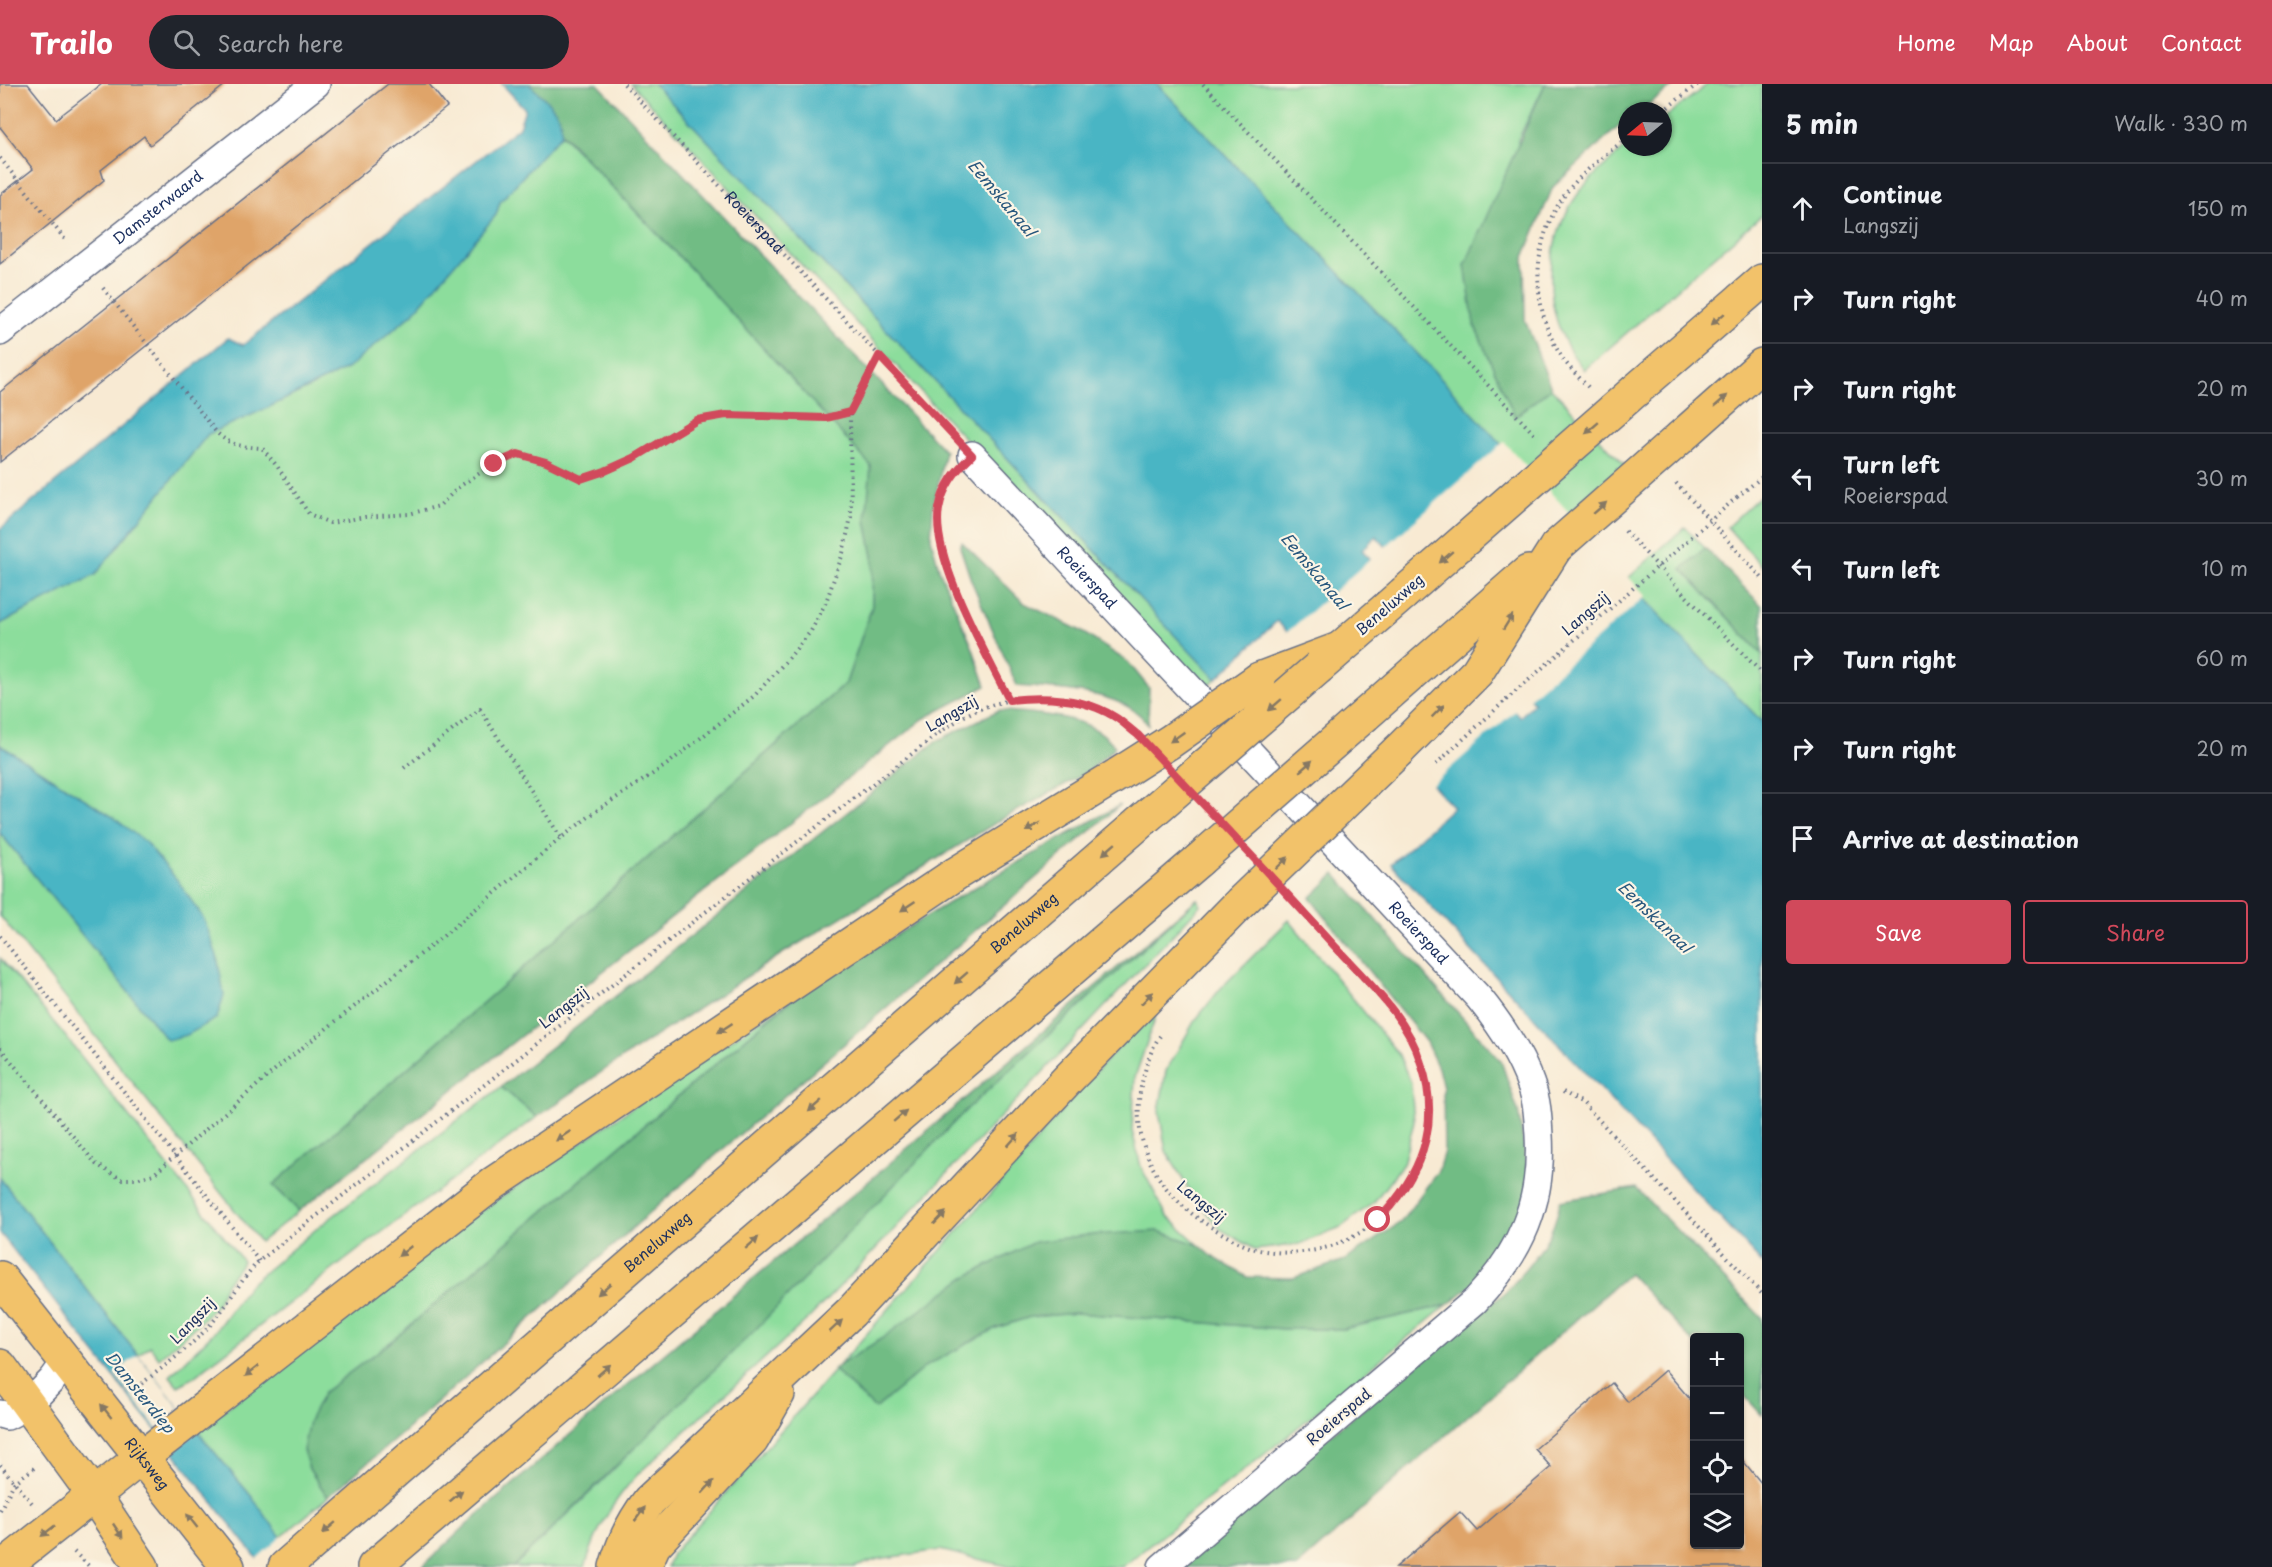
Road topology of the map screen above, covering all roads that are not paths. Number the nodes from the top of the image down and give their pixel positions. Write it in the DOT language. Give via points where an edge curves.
graph roads {
  1 [pos="316,84"];
  2 [pos="1762,280"];
  3 [pos="0,332"];
  4 [pos="1762,366"];
  5 [pos="972,455"];
  6 [pos="1556,547"];
  7 [pos="1341,649"];
  8 [pos="0,1278"];
  9 [pos="66,1361"];
  10 [pos="0,1366"];
  11 [pos="794,1366"];
  12 [pos="14,1410"];
  13 [pos="165,1439"];
  14 [pos="94,1495"];
  15 [pos="3,1567"];
  16 [pos="142,1567"];
  17 [pos="228,1567"];
  18 [pos="285,1567"];
  19 [pos="374,1567"];
  20 [pos="616,1567"];
  21 [pos="644,1567"];
  22 [pos="1162,1567"];
  1 -- 3 [label="street, Damsterwaard"];
  2 -- 7 [label="main road, Beneluxweg, one-way, bridge"];
  6 -- 4 [label="main road, one-way, bridge"];
  5 -- 22 [label="street, Roeierspad" via="1479,998 1509,1041 1532,1086 1538,1117 1540,1149 1533,1204 1518,1245 1495,1280 1476,1301"];
  11 -- 6 [label="main road, one-way, bridge" via="851,1312 1068,1079 1240,903 1477,672"];
  19 -- 6 [label="main road, one-way, bridge" via="1199,860"];
  7 -- 13 [label="main road, one-way, bridge" via="1259,679 1171,741 957,873 494,1183"];
  7 -- 18 [label="main road, Beneluxweg, one-way, bridge"];
  8 -- 9 [label="main road, Rijksweg"];
  9 -- 12 [label="street" via="53,1379"];
  13 -- 9 [label="main road, Rijksweg, one-way"];
  10 -- 12 [label="main road"];
  20 -- 11 [label="main road, one-way" via="633,1522 649,1501"];
  21 -- 11 [label="main road, one-way" via="654,1545 752,1440"];
  12 -- 14 [label="main road"];
  13 -- 14 [label="main road"];
  17 -- 13 [label="main road, Rijksweg, one-way"];
  14 -- 15 [label="main road, one-way"];
  14 -- 16 [label="main road, one-way"];
}
